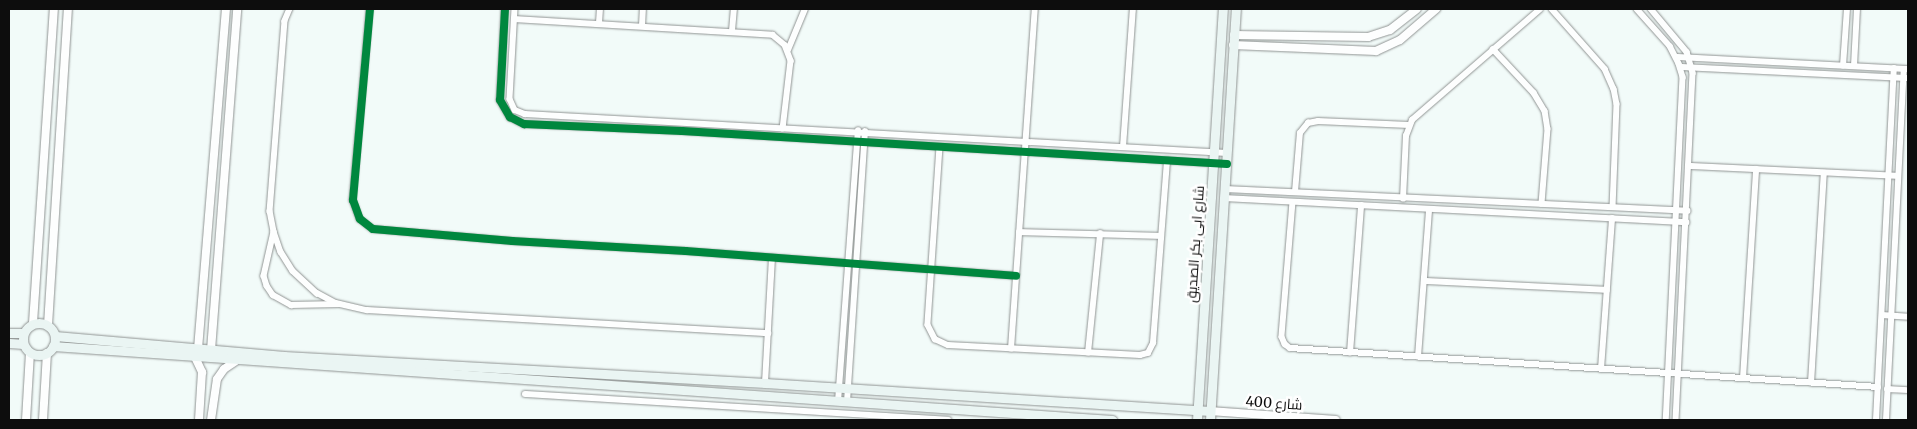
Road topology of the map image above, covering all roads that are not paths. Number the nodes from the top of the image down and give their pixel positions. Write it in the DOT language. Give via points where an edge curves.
graph roads {
  1 [pos="54,9"];
  2 [pos="68,9"];
  3 [pos="226,9"];
  4 [pos="237,9"];
  5 [pos="290,9"];
  6 [pos="370,9"];
  7 [pos="506,9"];
  8 [pos="515,9"];
  9 [pos="600,9"];
  10 [pos="643,9"];
  11 [pos="734,9"];
  12 [pos="805,9"];
  13 [pos="1035,9"];
  14 [pos="1133,9"];
  15 [pos="1223,9"];
  16 [pos="1236,9"];
  17 [pos="1417,9"];
  18 [pos="1436,9"];
  19 [pos="1540,9"];
  20 [pos="1552,9"];
  21 [pos="1637,9"];
  22 [pos="1651,9"];
  23 [pos="1847,9"];
  24 [pos="1857,9"];
  25 [pos="514,19"];
  26 [pos="599,23"];
  27 [pos="642,26"];
  28 [pos="732,31"];
  29 [pos="1234,35"];
  30 [pos="1233,45"];
  31 [pos="1493,49"];
  32 [pos="788,50"];
  33 [pos="1676,57"];
  34 [pos="1690,58"];
  35 [pos="1843,66"];
  36 [pos="1854,66"];
  37 [pos="1680,67"];
  38 [pos="1692,67"];
  39 [pos="1894,68"];
  40 [pos="1906,69"];
  41 [pos="1893,78"];
  42 [pos="1906,78"];
  43 [pos="1409,125"];
  44 [pos="783,127"];
  45 [pos="858,131"];
  46 [pos="865,132"];
  47 [pos="782,137"];
  48 [pos="1026,141"];
  49 [pos="857,142"];
  50 [pos="864,142"];
  51 [pos="1900,146"];
  52 [pos="1908,146"];
  53 [pos="940,147"];
  54 [pos="1123,147"];
  55 [pos="1025,152"];
  56 [pos="1214,152"];
  57 [pos="1227,153"];
  58 [pos="1166,161"];
  59 [pos="1214,164"];
  60 [pos="1227,164"];
  61 [pos="1689,166"];
  62 [pos="1756,169"];
  63 [pos="1824,173"];
  64 [pos="1888,176"];
  65 [pos="1898,176"];
  66 [pos="1295,192"];
  67 [pos="1225,193"];
  68 [pos="1403,197"];
  69 [pos="1293,202"];
  70 [pos="1542,204"];
  71 [pos="1361,205"];
  72 [pos="1402,207"];
  73 [pos="1613,208"];
  74 [pos="1429,209"];
  75 [pos="1677,210"];
  76 [pos="1687,211"];
  77 [pos="1612,218"];
  78 [pos="1676,222"];
  79 [pos="1686,222"];
  80 [pos="274,232"];
  81 [pos="1020,232"];
  82 [pos="1100,234"];
  83 [pos="1161,236"];
  84 [pos="772,258"];
  85 [pos="38,262"];
  86 [pos="52,264"];
  87 [pos="849,264"];
  88 [pos="856,264"];
  89 [pos="932,270"];
  90 [pos="1016,276"];
  91 [pos="1424,281"];
  92 [pos="1607,290"];
  93 [pos="341,304"];
  94 [pos="1882,315"];
  95 [pos="1891,315"];
  96 [pos="1908,317"];
  97 [pos="33,324"];
  98 [pos="48,325"];
  99 [pos="9,333"];
  100 [pos="768,333"];
  101 [pos="23,334"];
  102 [pos="55,336"];
  103 [pos="128,341"];
  104 [pos="9,343"];
  105 [pos="23,344"];
  106 [pos="1011,348"];
  107 [pos="50,350"];
  108 [pos="211,350"];
  109 [pos="127,352"];
  110 [pos="1350,352"];
  111 [pos="30,353"];
  112 [pos="196,353"];
  113 [pos="1088,353"];
  114 [pos="1418,357"];
  115 [pos="283,360"];
  116 [pos="236,361"];
  117 [pos="1601,369"];
  118 [pos="1669,373"];
  119 [pos="1678,374"];
  120 [pos="1743,378"];
  121 [pos="766,383"];
  122 [pos="1811,383"];
  123 [pos="202,384"];
  124 [pos="214,385"];
  125 [pos="1878,387"];
  126 [pos="844,388"];
  127 [pos="1887,388"];
  128 [pos="1908,390"];
  129 [pos="525,394"];
  130 [pos="842,402"];
  131 [pos="1198,410"];
  132 [pos="1210,416"];
  133 [pos="26,420"];
  134 [pos="43,420"];
  135 [pos="199,420"];
  136 [pos="211,420"];
  137 [pos="948,420"];
  138 [pos="1112,420"];
  139 [pos="1197,420"];
  140 [pos="1336,420"];
  141 [pos="1666,420"];
  142 [pos="1676,420"];
  143 [pos="1876,420"];
  144 [pos="1886,420"];
  1 -- 85 [label="street"];
  2 -- 86 [label="street"];
  3 -- 112 [label="street"];
  4 -- 108 [label="street"];
  5 -- 80 [label="street" via="285,21 270,198"];
  6 -- 84 [label="street" via="353,200 357,214 368,226 378,230 512,241"];
  7 -- 47 [label="street" via="500,95 504,109 514,120 530,124"];
  8 -- 25 [label="street"];
  9 -- 26 [label="street"];
  10 -- 27 [label="street"];
  11 -- 28 [label="street"];
  12 -- 32 [label="street"];
  13 -- 48 [label="street"];
  14 -- 54 [label="street"];
  15 -- 56 [label="main road, شارع ابى بكر الصديق"];
  16 -- 29 [label="main road, شارع ابى بكر الصديق"];
  17 -- 29 [label="street" via="1390,30 1368,37"];
  18 -- 30 [label="street" via="1400,40 1376,51"];
  19 -- 31 [label="street"];
  20 -- 73 [label="street" via="1605,69 1614,89"];
  21 -- 33 [label="street"];
  22 -- 34 [label="street" via="1684,46"];
  23 -- 35 [label="street"];
  24 -- 36 [label="street"];
  25 -- 26 [label="street"];
  25 -- 44 [label="street" via="510,99 513,107 522,113"];
  26 -- 27 [label="street"];
  27 -- 28 [label="street"];
  28 -- 32 [label="street" via="768,33"];
  29 -- 30 [label="main road, شارع ابى بكر الصديق"];
  30 -- 57 [label="main road, شارع ابى بكر الصديق"];
  31 -- 43 [label="street"];
  31 -- 70 [label="street" via="1530,88 1545,111 1548,129"];
  32 -- 44 [label="street" via="791,66"];
  33 -- 34 [label="street"];
  33 -- 37 [label="street"];
  34 -- 35 [label="street"];
  34 -- 38 [label="street"];
  35 -- 36 [label="street"];
  36 -- 39 [label="street"];
  37 -- 38 [label="street"];
  37 -- 75 [label="street" via="1683,92"];
  38 -- 41 [label="street"];
  38 -- 61 [label="street"];
  39 -- 40 [label="street"];
  39 -- 41 [label="street"];
  40 -- 42 [label="street"];
  41 -- 42 [label="street"];
  41 -- 64 [label="street"];
  42 -- 51 [label="street"];
  43 -- 66 [label="street" via="1308,123 1300,133"];
  43 -- 68 [label="street"];
  44 -- 45 [label="street"];
  44 -- 47 [label="street"];
  45 -- 46 [label="street"];
  45 -- 49 [label="street"];
  46 -- 48 [label="street"];
  46 -- 50 [label="street"];
  47 -- 49 [label="street"];
  48 -- 54 [label="street"];
  48 -- 55 [label="street"];
  49 -- 50 [label="street"];
  49 -- 87 [label="street"];
  50 -- 53 [label="street"];
  50 -- 88 [label="street"];
  51 -- 52 [label="street"];
  51 -- 65 [label="street"];
  53 -- 55 [label="street"];
  53 -- 89 [label="street"];
  54 -- 56 [label="street"];
  55 -- 58 [label="street"];
  55 -- 81 [label="street"];
  56 -- 57 [label="street"];
  56 -- 59 [label="main road, شارع ابى بكر الصديق"];
  57 -- 60 [label="main road, شارع ابى بكر الصديق"];
  58 -- 59 [label="street"];
  58 -- 83 [label="street"];
  59 -- 60 [label="street"];
  59 -- 131 [label="main road, شارع ابى بكر الصديق"];
  60 -- 67 [label="main road, شارع ابى بكر الصديق"];
  61 -- 62 [label="street"];
  61 -- 76 [label="street"];
  62 -- 63 [label="street"];
  62 -- 120 [label="street"];
  63 -- 64 [label="street"];
  63 -- 122 [label="street"];
  64 -- 65 [label="street"];
  64 -- 94 [label="street"];
  65 -- 95 [label="street"];
  66 -- 67 [label="street"];
  66 -- 68 [label="street"];
  67 -- 69 [label="street"];
  67 -- 132 [label="main road, شارع ابى بكر الصديق"];
  68 -- 70 [label="street"];
  68 -- 72 [label="street"];
  69 -- 71 [label="street"];
  69 -- 110 [label="street" via="1282,339 1293,349"];
  70 -- 73 [label="street"];
  71 -- 72 [label="street"];
  71 -- 110 [label="street"];
  72 -- 74 [label="street"];
  73 -- 75 [label="street"];
  74 -- 77 [label="street"];
  74 -- 91 [label="street"];
  75 -- 76 [label="street"];
  75 -- 78 [label="street"];
  76 -- 79 [label="street"];
  77 -- 78 [label="street"];
  77 -- 92 [label="street"];
  78 -- 79 [label="street"];
  78 -- 118 [label="street"];
  79 -- 119 [label="street"];
  80 -- 93 [label="street" via="287,262 300,279"];
  80 -- 93 [label="street" via="264,270 267,286 273,295 291,305"];
  81 -- 82 [label="street"];
  81 -- 90 [label="street"];
  82 -- 83 [label="street"];
  82 -- 113 [label="street"];
  83 -- 113 [label="street" via="1150,350 1140,355"];
  84 -- 87 [label="street"];
  84 -- 100 [label="street"];
  85 -- 86 [label="street"];
  85 -- 97 [label="street"];
  86 -- 98 [label="street"];
  87 -- 88 [label="street"];
  87 -- 126 [label="street"];
  88 -- 89 [label="street"];
  88 -- 126 [label="street"];
  89 -- 90 [label="street"];
  89 -- 106 [label="street" via="928,325 935,340 948,345"];
  90 -- 106 [label="street"];
  91 -- 92 [label="street"];
  91 -- 114 [label="street"];
  92 -- 117 [label="street"];
  93 -- 100 [label="street" via="367,310"];
  94 -- 95 [label="street"];
  94 -- 125 [label="street"];
  95 -- 96 [label="street"];
  95 -- 127 [label="street"];
  97 -- 98 [label="main road"];
  97 -- 101 [label="main road"];
  98 -- 102 [label="main road"];
  99 -- 101 [label="main road"];
  100 -- 121 [label="street"];
  101 -- 105 [label="main road"];
  102 -- 103 [label="main road"];
  102 -- 107 [label="main road"];
  103 -- 109 [label="main road"];
  103 -- 112 [label="main road"];
  104 -- 105 [label="main road"];
  105 -- 111 [label="main road"];
  106 -- 113 [label="street"];
  107 -- 109 [label="main road"];
  107 -- 111 [label="main road" via="38,356"];
  107 -- 134 [label="street"];
  108 -- 112 [label="main road"];
  108 -- 115 [label="main road"];
  109 -- 112 [label="main road"];
  110 -- 114 [label="street"];
  111 -- 133 [label="street"];
  112 -- 116 [label="main road"];
  112 -- 123 [label="street"];
  114 -- 117 [label="street"];
  115 -- 116 [label="main road"];
  115 -- 121 [label="main road"];
  115 -- 130 [label="main road"];
  116 -- 124 [label="street" via="220,374"];
  117 -- 118 [label="street"];
  118 -- 119 [label="street"];
  118 -- 141 [label="street"];
  119 -- 120 [label="street"];
  119 -- 142 [label="street"];
  120 -- 122 [label="street"];
  121 -- 126 [label="main road"];
  122 -- 125 [label="street"];
  123 -- 124 [label="street"];
  123 -- 135 [label="street"];
  124 -- 136 [label="street"];
  125 -- 143 [label="street"];
  126 -- 130 [label="street"];
  126 -- 131 [label="main road"];
  127 -- 128 [label="street"];
  127 -- 144 [label="street"];
  129 -- 137 [label="street"];
  130 -- 138 [label="main road"];
  131 -- 132 [label="main road"];
  131 -- 139 [label="main road, شارع ابى بكر الصديق"];
  132 -- 140 [label="street, شارع 400"];
}
